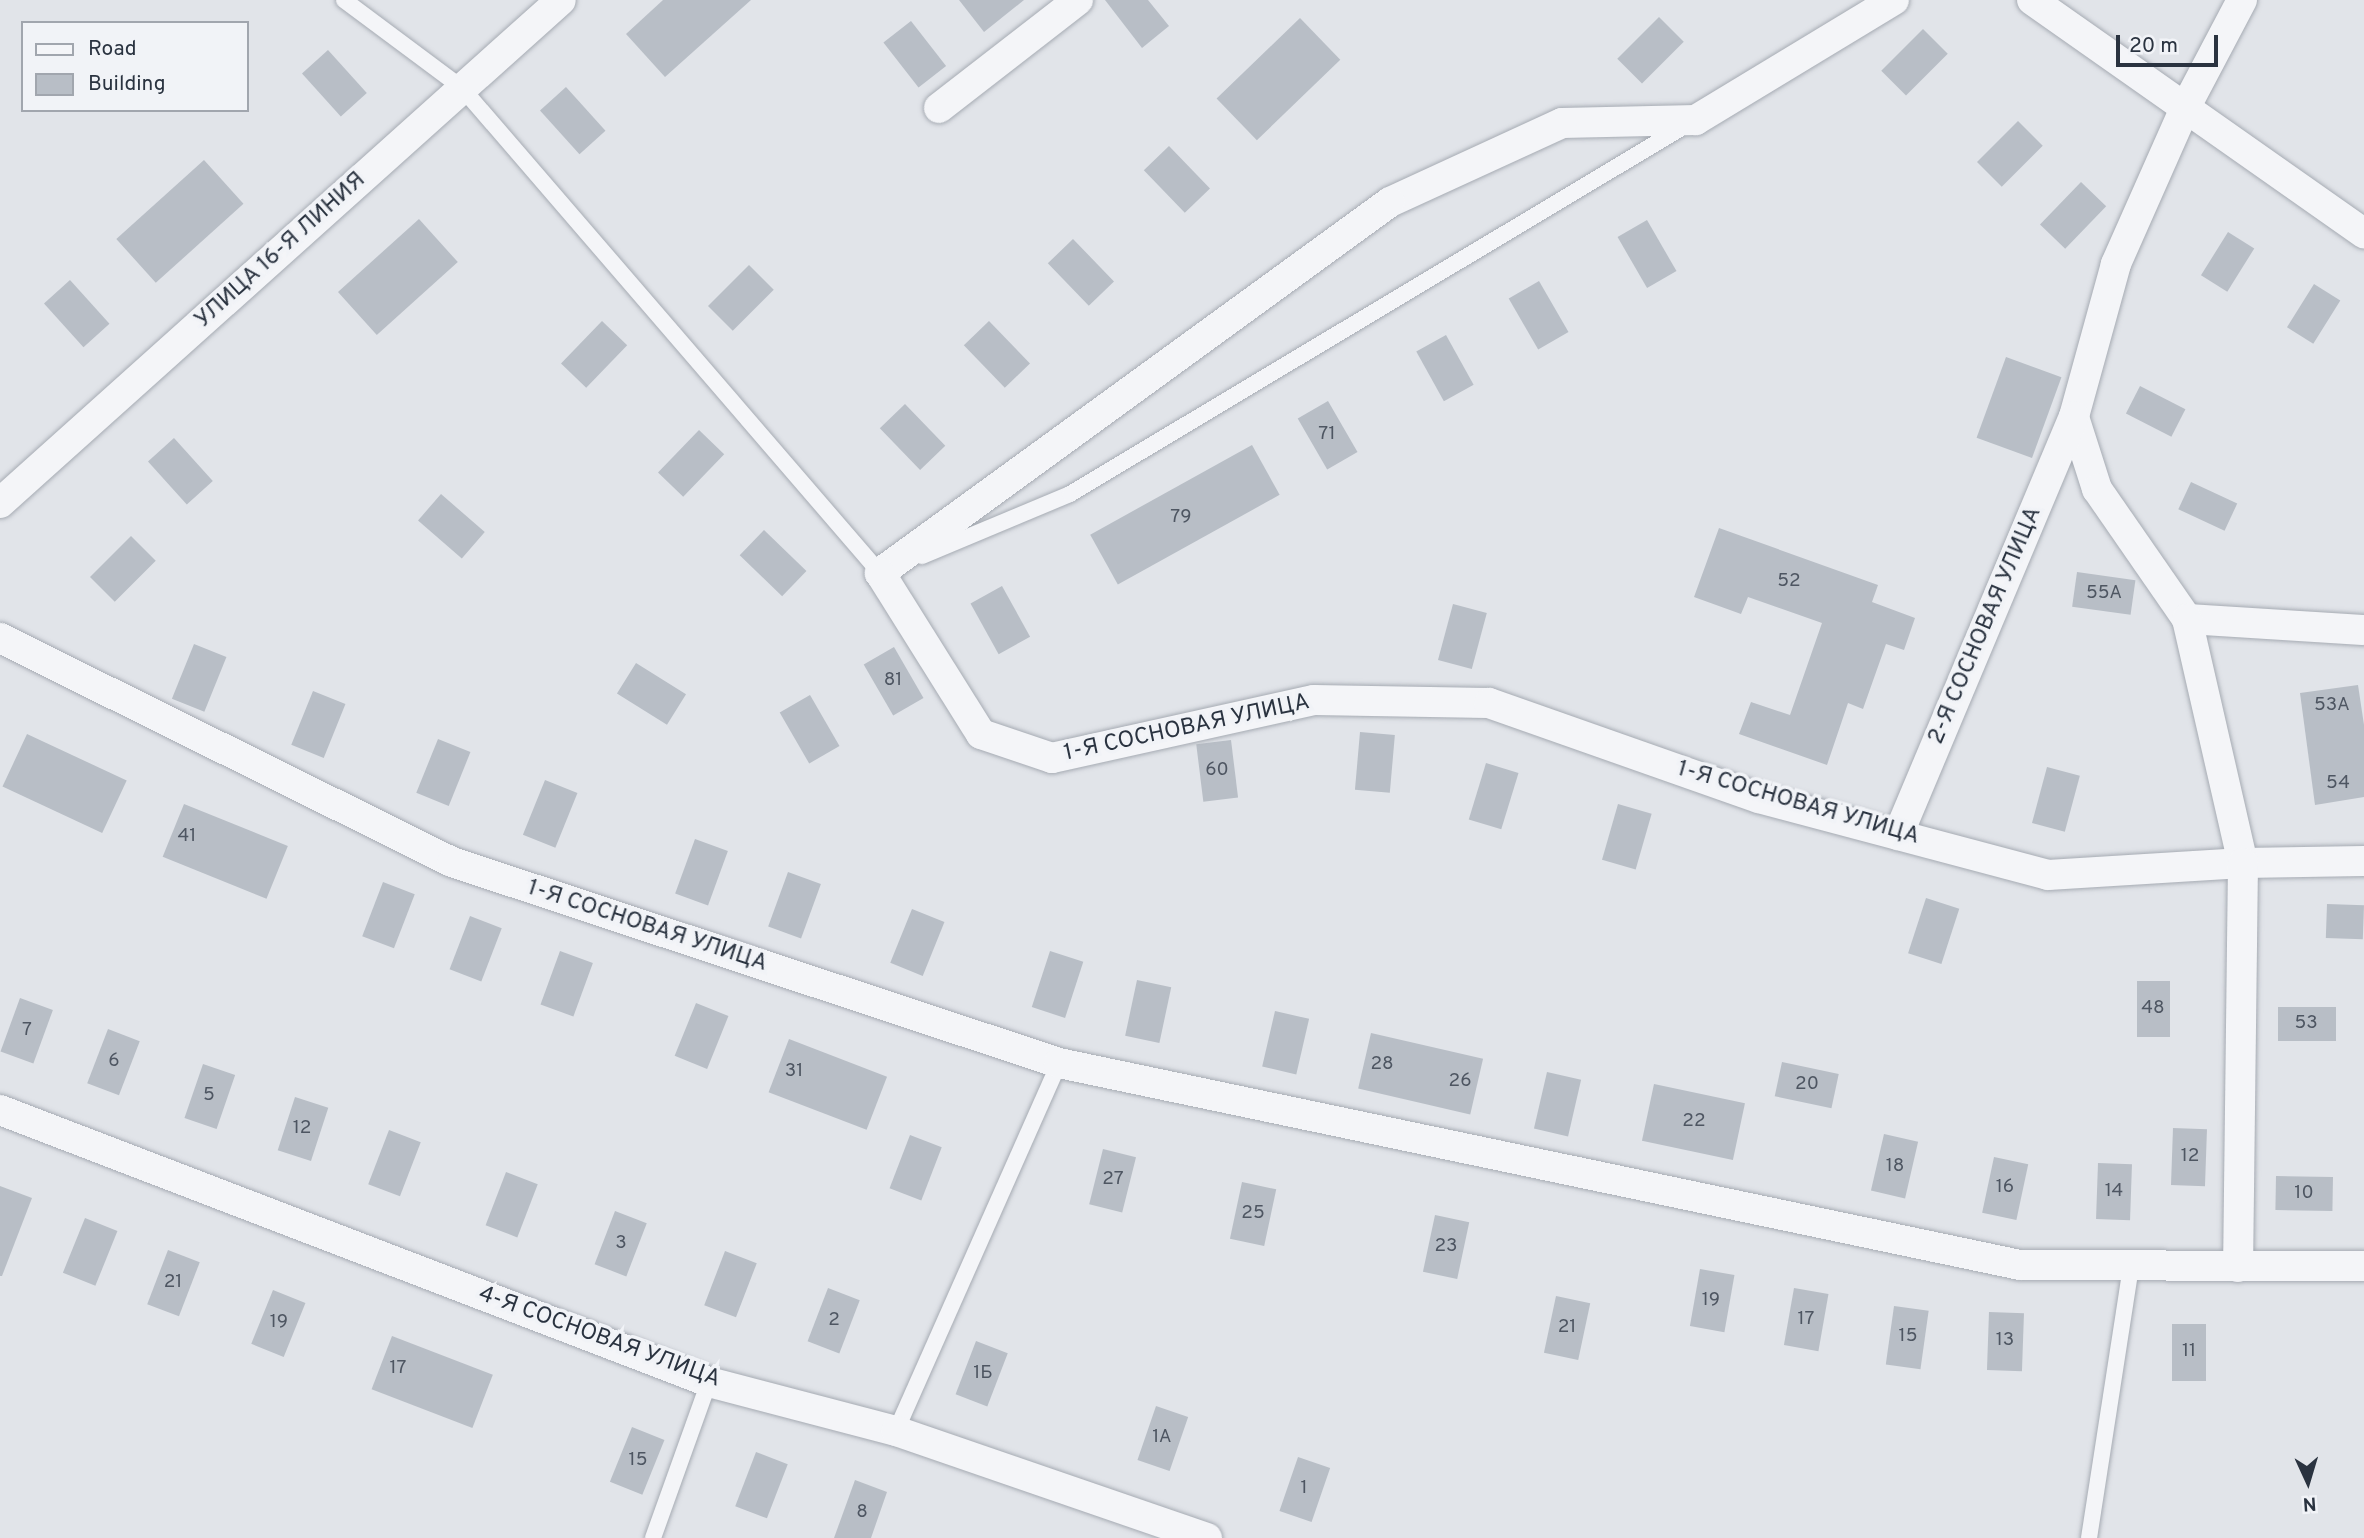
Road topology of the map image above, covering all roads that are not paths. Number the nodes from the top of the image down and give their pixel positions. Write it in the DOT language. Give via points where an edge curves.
graph roads {
  1 [pos="345,0"];
  2 [pos="561,0"];
  3 [pos="1078,0"];
  4 [pos="1894,0"];
  5 [pos="2032,0"];
  6 [pos="2242,0"];
  7 [pos="462,88"];
  8 [pos="939,108"];
  9 [pos="2185,108"];
  10 [pos="1696,120"];
  11 [pos="2364,233"];
  12 [pos="2074,416"];
  13 [pos="0,503"];
  14 [pos="880,573"];
  15 [pos="2187,619"];
  16 [pos="2364,630"];
  17 [pos="0,638"];
  18 [pos="1898,835"];
  19 [pos="2364,861"];
  20 [pos="2242,863"];
  21 [pos="1059,1063"];
  22 [pos="0,1110"];
  23 [pos="2131,1266"];
  24 [pos="2364,1266"];
  25 [pos="2238,1268"];
  26 [pos="709,1382"];
  27 [pos="896,1431"];
  28 [pos="653,1538"];
  29 [pos="1207,1538"];
  30 [pos="2089,1538"];
  1 -- 7 [label="lane"];
  2 -- 7 [label="street, УЛИЦА 16-Я ЛИНИЯ"];
  3 -- 8 [label="street"];
  4 -- 10 [label="street"];
  5 -- 9 [label="street"];
  6 -- 9 [label="street, 2-Я СОСНОВАЯ УЛИЦА"];
  7 -- 13 [label="street, УЛИЦА 16-Я ЛИНИЯ"];
  7 -- 14 [label="lane"];
  9 -- 11 [label="street"];
  9 -- 12 [label="street, 2-Я СОСНОВАЯ УЛИЦА" via="2116,264"];
  10 -- 14 [label="lane" via="1070,494"];
  10 -- 14 [label="street" via="1562,123 1390,202"];
  12 -- 15 [label="street" via="2097,489"];
  12 -- 18 [label="street, 2-Я СОСНОВАЯ УЛИЦА"];
  14 -- 18 [label="street, 1-Я СОСНОВАЯ УЛИЦА" via="981,734 1052,758 1314,700 1489,703 1759,798"];
  15 -- 16 [label="street"];
  15 -- 20 [label="street"];
  17 -- 21 [label="street, 1-Я СОСНОВАЯ УЛИЦА" via="452,862"];
  18 -- 20 [label="street, 1-Я СОСНОВАЯ УЛИЦА" via="2048,874"];
  19 -- 20 [label="street, 1-Я СОСНОВАЯ УЛИЦА"];
  20 -- 25 [label="street"];
  21 -- 23 [label="street, 1-Я СОСНОВАЯ УЛИЦА" via="2020,1265"];
  21 -- 27 [label="lane"];
  22 -- 26 [label="street, 4-Я СОСНОВАЯ УЛИЦА"];
  23 -- 25 [label="street, 1-Я СОСНОВАЯ УЛИЦА"];
  23 -- 30 [label="lane"];
  24 -- 25 [label="street, 1-Я СОСНОВАЯ УЛИЦА"];
  26 -- 27 [label="street, 4-Я СОСНОВАЯ УЛИЦА"];
  26 -- 28 [label="lane"];
  27 -- 29 [label="street, 4-Я СОСНОВАЯ УЛИЦА"];
}
